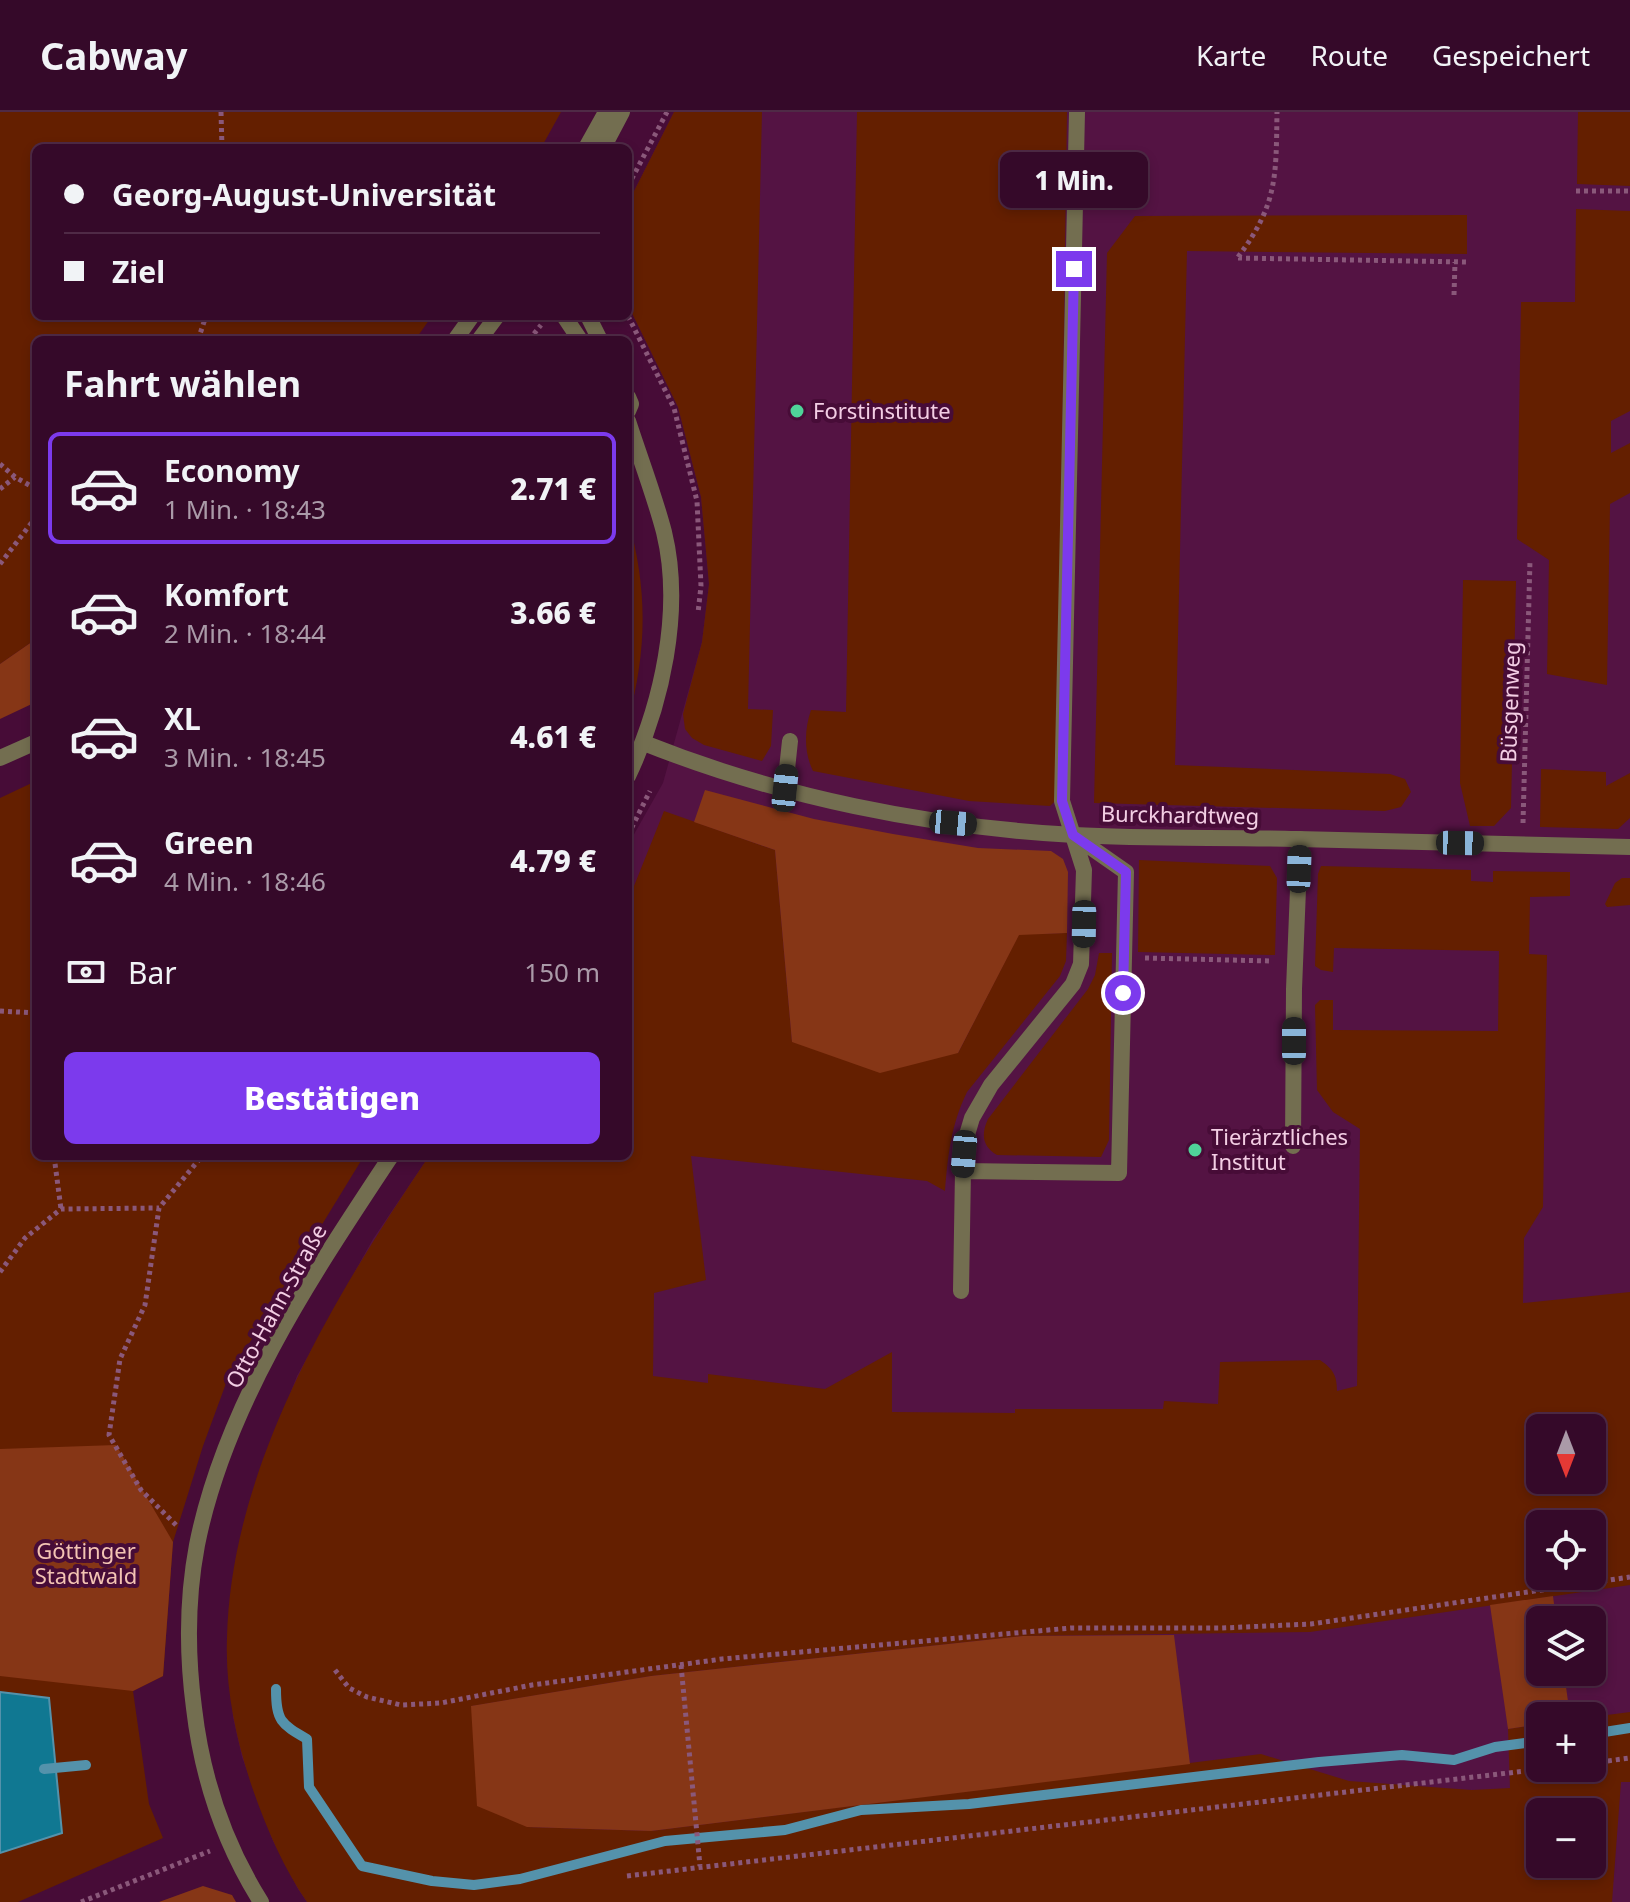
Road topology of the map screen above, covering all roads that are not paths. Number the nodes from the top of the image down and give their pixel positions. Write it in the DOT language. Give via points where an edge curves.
graph roads {
  1 [pos="606,112"];
  2 [pos="622,112"];
  3 [pos="1077,112"];
  4 [pos="588,144"];
  5 [pos="605,144"];
  6 [pos="632,433"];
  7 [pos="790,741"];
  8 [pos="644,743"];
  9 [pos="32,744"];
  10 [pos="0,758"];
  11 [pos="632,768"];
  12 [pos="785,788"];
  13 [pos="1073,835"];
  14 [pos="1300,839"];
  15 [pos="1630,847"];
  16 [pos="1293,1146"];
  17 [pos="388,1160"];
  18 [pos="963,1171"];
  19 [pos="961,1291"];
  20 [pos="261,1902"];
  1 -- 4 [label="street"];
  2 -- 5 [label="street"];
  3 -- 13 [label="street" via="1062,801"];
  6 -- 8 [label="street" via="669,563 670,626 661,686"];
  7 -- 12 [label="street"];
  8 -- 11 [label="street"];
  8 -- 12 [label="street, Burckhardtweg"];
  9 -- 10 [label="street"];
  12 -- 13 [label="street, Burckhardtweg" via="953,823"];
  13 -- 14 [label="street, Burckhardtweg"];
  13 -- 18 [label="street" via="1084,870 1079,973 980,1101 966,1138"];
  13 -- 18 [label="street" via="1126,872 1119,1173"];
  14 -- 15 [label="street, Burckhardtweg"];
  14 -- 16 [label="street"];
  17 -- 20 [label="street, Otto-Hahn-Straße" via="311,1280 257,1378 220,1463 197,1545 189,1677 198,1744 229,1844"];
  18 -- 19 [label="street"];
}
